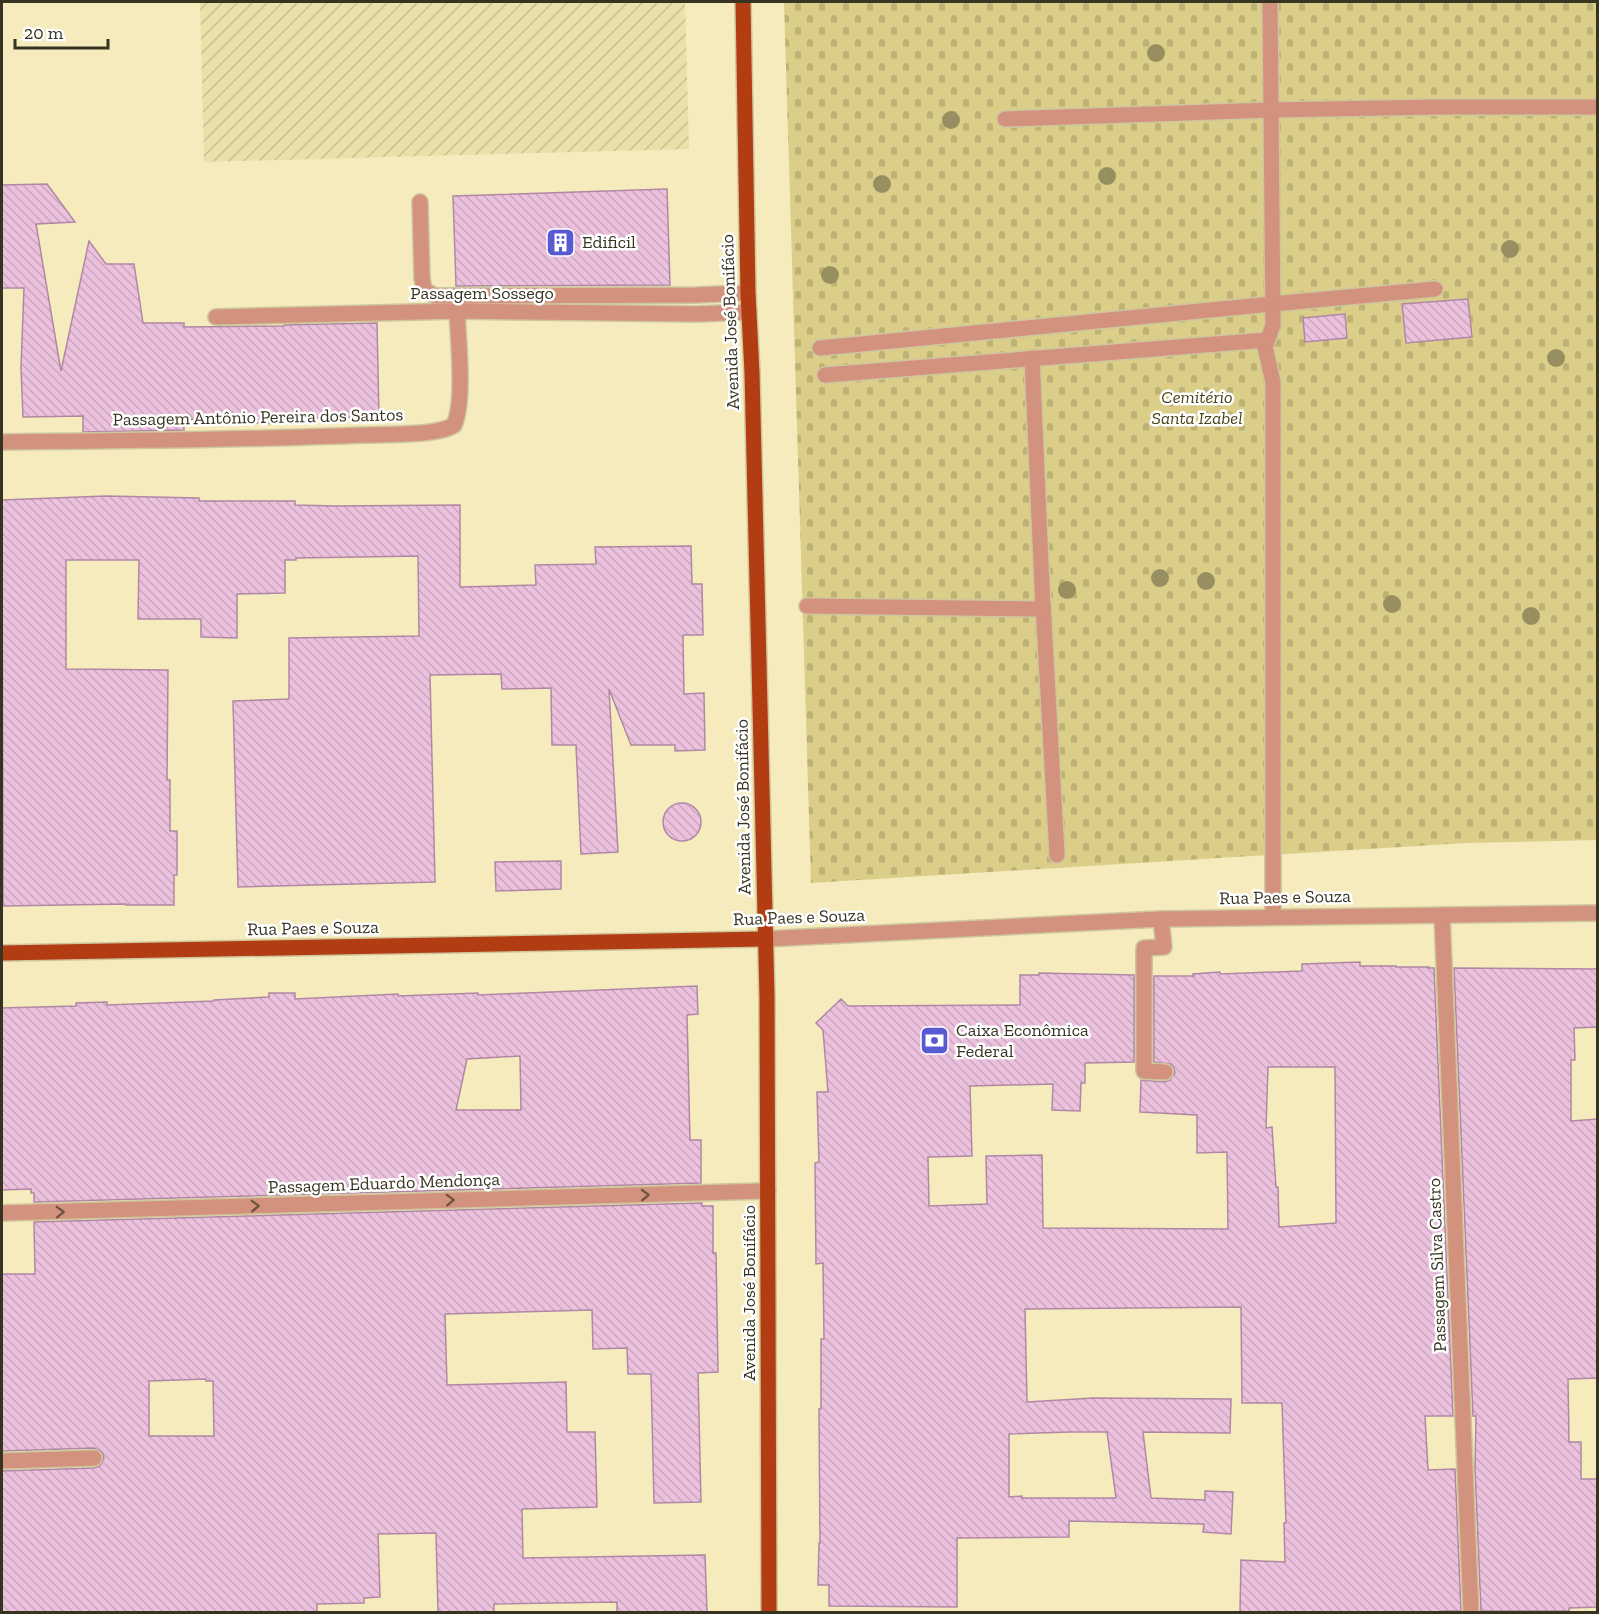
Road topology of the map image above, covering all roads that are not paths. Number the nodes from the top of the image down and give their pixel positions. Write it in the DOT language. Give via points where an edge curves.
graph roads {
  1 [pos="743,2"];
  2 [pos="1270,2"];
  3 [pos="1598,107"];
  4 [pos="1271,110"];
  5 [pos="1005,119"];
  6 [pos="420,202"];
  7 [pos="1436,290"];
  8 [pos="748,292"];
  9 [pos="1272,304"];
  10 [pos="457,311"];
  11 [pos="749,312"];
  12 [pos="216,317"];
  13 [pos="1267,340"];
  14 [pos="820,348"];
  15 [pos="1032,358"];
  16 [pos="825,375"];
  17 [pos="2,442"];
  18 [pos="1043,604"];
  19 [pos="807,606"];
  20 [pos="1057,855"];
  21 [pos="1598,913"];
  22 [pos="1442,915"];
  23 [pos="1273,916"];
  24 [pos="1161,919"];
  25 [pos="765,939"];
  26 [pos="2,953"];
  27 [pos="1165,1072"];
  28 [pos="768,1191"];
  29 [pos="2,1213"];
  30 [pos="94,1458"];
  31 [pos="2,1461"];
  32 [pos="769,1612"];
  33 [pos="1471,1612"];
  1 -- 8 [label="main road, Avenida José Bonifácio"];
  2 -- 4 [label="street"];
  3 -- 4 [label="street"];
  4 -- 5 [label="street"];
  4 -- 9 [label="street"];
  6 -- 8 [label="street" via="424,291 435,296"];
  7 -- 9 [label="street"];
  8 -- 11 [label="main road, Avenida José Bonifácio"];
  9 -- 13 [label="street" via="1273,325"];
  9 -- 14 [label="street"];
  10 -- 11 [label="street, Passagem Sossego"];
  10 -- 12 [label="street, Passagem Sossego"];
  10 -- 17 [label="street, Passagem Antônio Pereira dos Santos" via="459,408 454,425 446,429 296,438"];
  11 -- 25 [label="main road, Avenida José Bonifácio"];
  13 -- 15 [label="street"];
  13 -- 23 [label="street" via="1273,382"];
  15 -- 16 [label="street"];
  15 -- 18 [label="street"];
  18 -- 19 [label="street" via="1043,609"];
  18 -- 20 [label="street"];
  21 -- 22 [label="street, Rua Paes e Souza"];
  22 -- 23 [label="street, Rua Paes e Souza"];
  22 -- 33 [label="street, Passagem Silva Castro"];
  23 -- 24 [label="street, Rua Paes e Souza"];
  24 -- 25 [label="street, Rua Paes e Souza"];
  24 -- 27 [label="street" via="1164,947 1144,948 1144,1071"];
  25 -- 26 [label="main road, Rua Paes e Souza"];
  25 -- 28 [label="main road, Avenida José Bonifácio"];
  29 -- 28 [label="street, Passagem Eduardo Mendonça, one-way"];
  28 -- 32 [label="main road, Avenida José Bonifácio"];
  30 -- 31 [label="street"];
}
